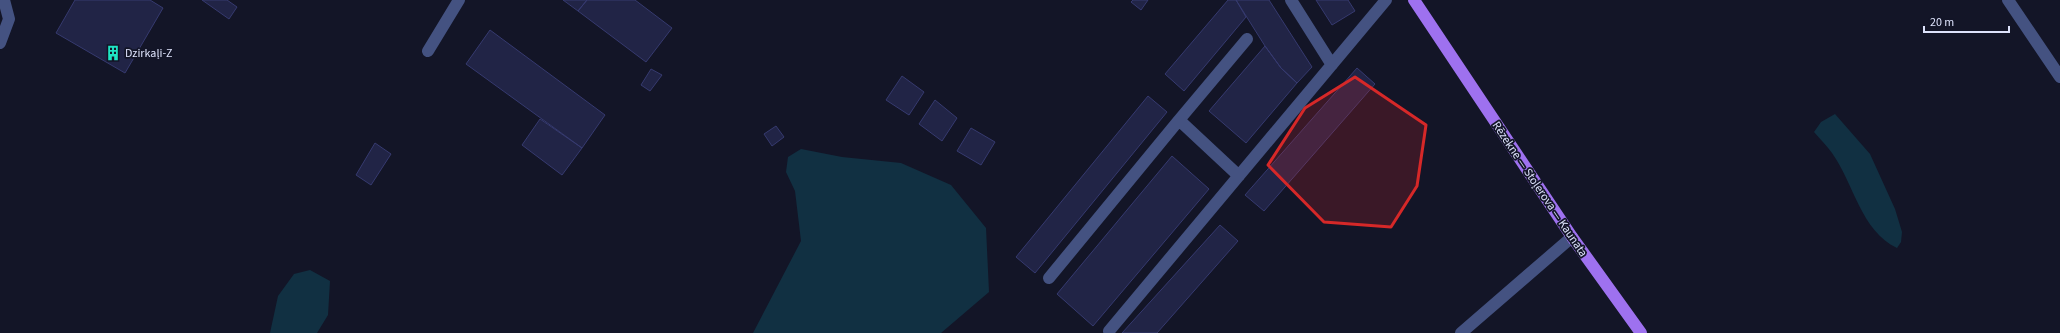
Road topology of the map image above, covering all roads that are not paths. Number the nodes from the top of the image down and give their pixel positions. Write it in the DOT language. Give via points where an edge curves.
graph roads {
  1 [pos="4,0"];
  2 [pos="459,0"];
  3 [pos="1291,0"];
  4 [pos="1386,0"];
  5 [pos="1414,0"];
  6 [pos="2008,0"];
  7 [pos="1247,38"];
  8 [pos="0,43"];
  9 [pos="428,51"];
  10 [pos="1332,65"];
  11 [pos="2060,77"];
  12 [pos="1179,120"];
  13 [pos="1239,176"];
  14 [pos="1572,237"];
  15 [pos="1049,278"];
  16 [pos="1109,331"];
  17 [pos="1461,333"];
  18 [pos="1641,333"];
  1 -- 8 [label="street" via="9,19"];
  2 -- 9 [label="street"];
  3 -- 10 [label="street"];
  4 -- 10 [label="street"];
  5 -- 14 [label="main road, Rēzekne — Stoļerova — Kaunata"];
  6 -- 11 [label="street"];
  7 -- 12 [label="street"];
  10 -- 13 [label="street"];
  12 -- 13 [label="street"];
  12 -- 15 [label="street"];
  13 -- 16 [label="street"];
  14 -- 17 [label="street"];
  14 -- 18 [label="main road, Rēzekne — Stoļerova — Kaunata"];
}
